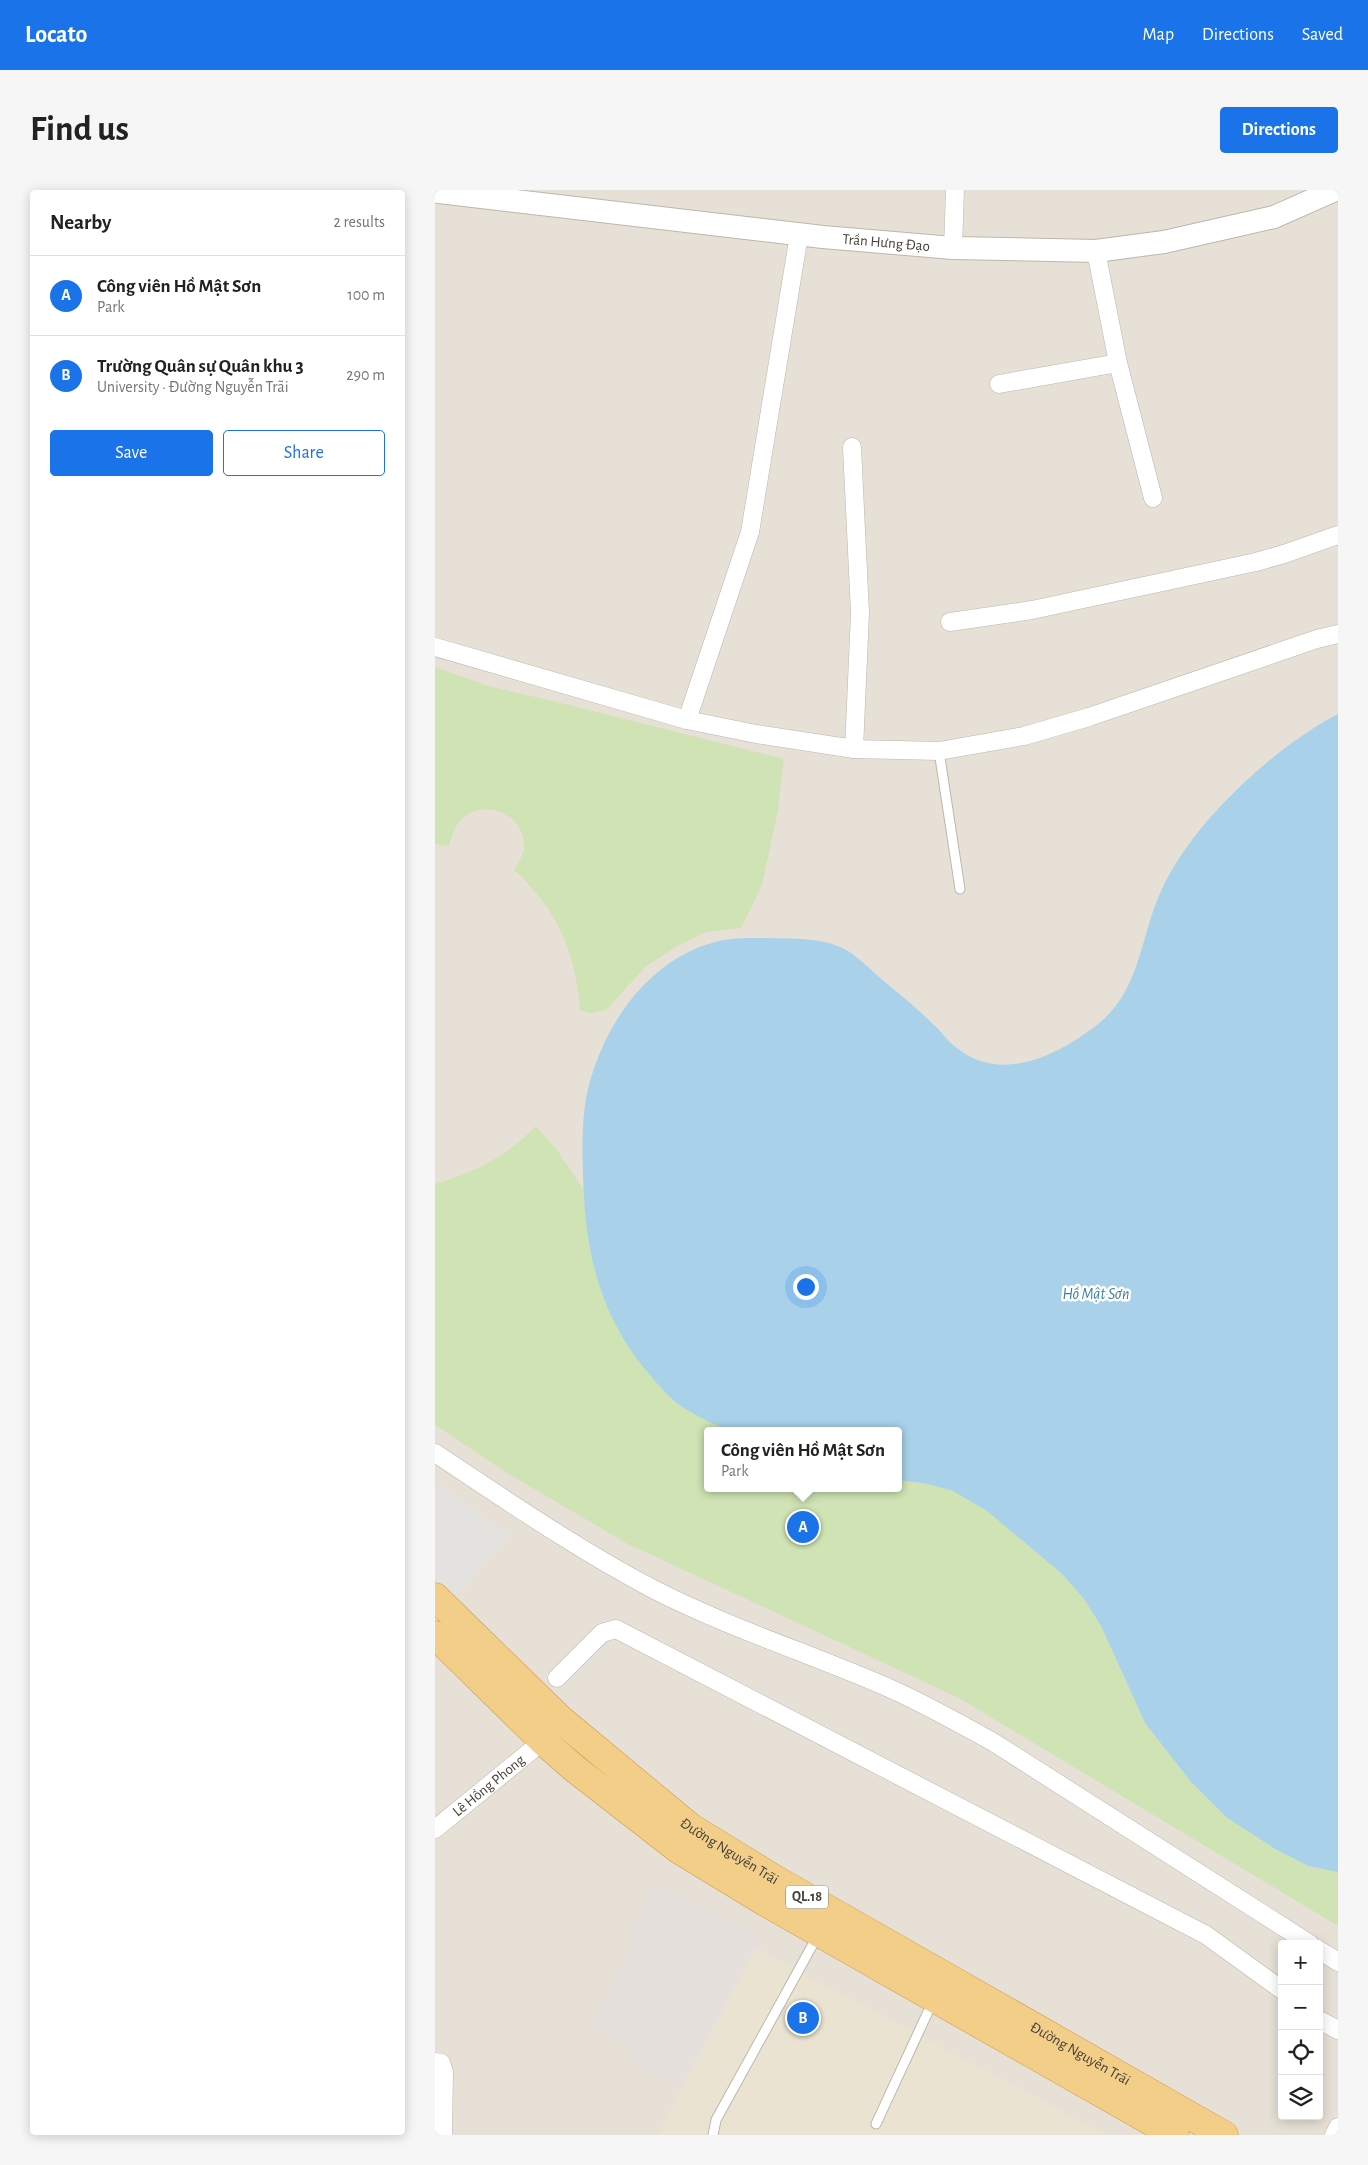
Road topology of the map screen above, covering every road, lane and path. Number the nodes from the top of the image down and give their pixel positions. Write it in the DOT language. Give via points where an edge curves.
graph roads {
  1 [pos="955,190"];
  2 [pos="1335,190"];
  3 [pos="437,194"];
  4 [pos="799,235"];
  5 [pos="953,248"];
  6 [pos="1096,250"];
  7 [pos="1118,363"];
  8 [pos="999,384"];
  9 [pos="852,447"];
  10 [pos="1153,498"];
  11 [pos="1338,535"];
  12 [pos="950,622"];
  13 [pos="1338,634"];
  14 [pos="435,646"];
  15 [pos="687,720"];
  16 [pos="854,749"];
  17 [pos="939,752"];
  18 [pos="959,889"];
  19 [pos="435,1453"];
  20 [pos="435,1597"];
  21 [pos="435,1636"];
  22 [pos="557,1678"];
  23 [pos="560,1719"];
  24 [pos="543,1742"];
  25 [pos="435,1829"];
  26 [pos="819,1932"];
  27 [pos="1304,1940"];
  28 [pos="1323,1953"];
  29 [pos="1338,1962"];
  30 [pos="1278,1987"];
  31 [pos="940,1988"];
  32 [pos="1323,2022"];
  33 [pos="1338,2030"];
  34 [pos="435,2062"];
  35 [pos="876,2124"];
  36 [pos="1338,2127"];
  37 [pos="443,2135"];
  38 [pos="713,2135"];
  39 [pos="1175,2135"];
  40 [pos="1224,2135"];
  41 [pos="1334,2135"];
  1 -- 5 [label="street"];
  2 -- 6 [label="street, Trần Hưng Đạo" via="1274,217 1164,242"];
  3 -- 4 [label="street, Trần Hưng Đạo"];
  4 -- 5 [label="street, Trần Hưng Đạo"];
  4 -- 15 [label="street" via="750,532"];
  5 -- 6 [label="street, Trần Hưng Đạo"];
  6 -- 7 [label="street"];
  7 -- 8 [label="street"];
  7 -- 10 [label="street"];
  9 -- 16 [label="street" via="860,613"];
  11 -- 12 [label="street" via="1256,562 1032,610"];
  13 -- 17 [label="street" via="1089,717 1024,736"];
  14 -- 15 [label="street"];
  15 -- 16 [label="street"];
  16 -- 17 [label="street"];
  17 -- 18 [label="lane"];
  19 -- 27 [label="street" via="527,1515 653,1589 889,1688 976,1732"];
  20 -- 23 [label="highway, Đường Nguyễn Trãi / QL.18"];
  21 -- 24 [label="highway, Đường Nguyễn Trãi / QL.18"];
  22 -- 30 [label="street" via="602,1633 617,1629 1206,1935"];
  23 -- 24 [label="street, Lê Hồng Phong"];
  23 -- 31 [label="highway, Đường Nguyễn Trãi / QL.18" via="690,1826"];
  24 -- 25 [label="street, Lê Hồng Phong"];
  24 -- 26 [label="highway, Đường Nguyễn Trãi / QL.18" via="677,1849"];
  26 -- 31 [label="highway, Đường Nguyễn Trãi / QL.18"];
  26 -- 38 [label="lane" via="716,2120"];
  28 -- 29 [label="street"];
  31 -- 35 [label="lane"];
  31 -- 39 [label="highway, Đường Nguyễn Trãi / QL.18"];
  31 -- 40 [label="highway, Đường Nguyễn Trãi / QL.18"];
  32 -- 33 [label="street"];
  34 -- 37 [label="street" via="441,2063 444,2072"];
  36 -- 41 [label="street"];
}
